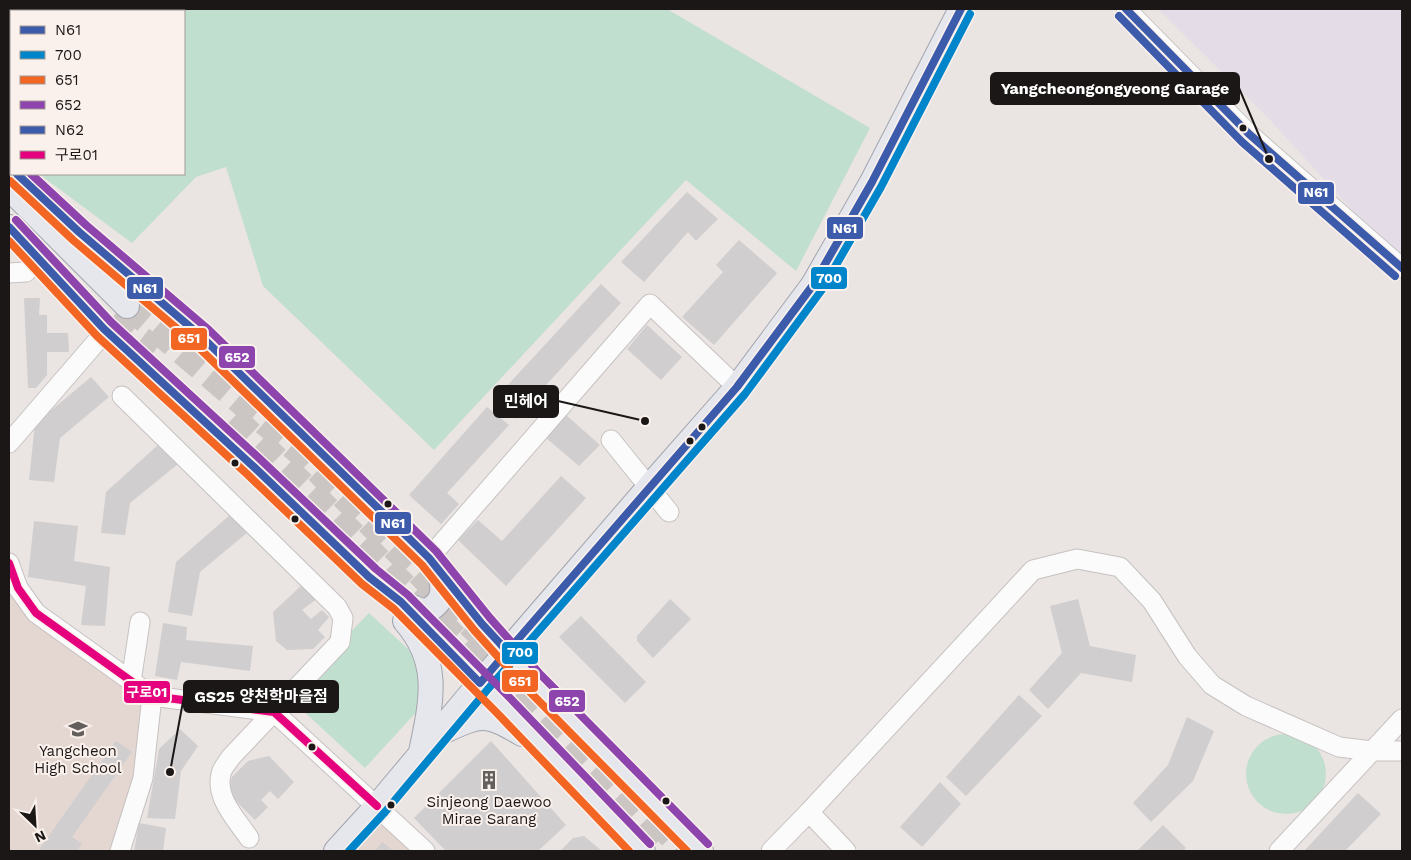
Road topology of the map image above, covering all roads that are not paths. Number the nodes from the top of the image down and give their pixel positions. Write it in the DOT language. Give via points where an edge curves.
graph roads {
  1 [pos="961,9"];
  2 [pos="1126,9"];
  3 [pos="18,175"];
  4 [pos="9,188"];
  5 [pos="9,208"];
  6 [pos="9,227"];
  7 [pos="38,259"];
  8 [pos="1402,268"];
  9 [pos="9,273"];
  10 [pos="98,340"];
  11 [pos="737,387"];
  12 [pos="122,396"];
  13 [pos="610,440"];
  14 [pos="9,443"];
  15 [pos="648,487"];
  16 [pos="669,512"];
  17 [pos="9,563"];
  18 [pos="434,564"];
  19 [pos="369,577"];
  20 [pos="401,602"];
  21 [pos="140,622"];
  22 [pos="507,651"];
  23 [pos="132,682"];
  24 [pos="480,683"];
  25 [pos="152,696"];
  26 [pos="274,712"];
  27 [pos="1402,719"];
  28 [pos="438,734"];
  29 [pos="541,744"];
  30 [pos="1372,751"];
  31 [pos="1402,751"];
  32 [pos="420,755"];
  33 [pos="1402,765"];
  34 [pos="377,806"];
  35 [pos="810,812"];
  36 [pos="249,838"];
  37 [pos="120,851"];
  38 [pos="336,851"];
  39 [pos="425,851"];
  40 [pos="643,851"];
  41 [pos="700,851"];
  42 [pos="771,851"];
  43 [pos="846,851"];
  44 [pos="1280,851"];
  1 -- 11 [label="main road" via="872,182 813,285"];
  2 -- 8 [label="street" via="1249,134"];
  3 -- 18 [label="main road" via="79,232 202,337"];
  4 -- 5 [label="main road" via="120,311"];
  6 -- 7 [label="main road"];
  7 -- 9 [label="street" via="26,272"];
  7 -- 19 [label="main road" via="104,329"];
  10 -- 14 [label="street"];
  11 -- 15 [label="main road"];
  11 -- 18 [label="street" via="650,304"];
  12 -- 26 [label="street" via="337,607 343,618 340,642"];
  13 -- 15 [label="street"];
  15 -- 16 [label="street"];
  15 -- 22 [label="main road"];
  17 -- 23 [label="street" via="18,588 36,614"];
  18 -- 20 [label="main road" via="443,586 434,607 425,612"];
  18 -- 22 [label="main road"];
  19 -- 20 [label="main road"];
  19 -- 32 [label="main road" via="413,630 426,654 432,692"];
  20 -- 24 [label="main road"];
  21 -- 23 [label="street"];
  22 -- 24 [label="main road"];
  22 -- 41 [label="main road"];
  23 -- 25 [label="street"];
  24 -- 28 [label="main road"];
  24 -- 29 [label="main road"];
  25 -- 26 [label="street"];
  25 -- 37 [label="street" via="143,778"];
  26 -- 34 [label="street"];
  26 -- 36 [label="street" via="221,772 222,797"];
  27 -- 30 [label="street"];
  28 -- 29 [label="main road" via="483,717 493,718"];
  28 -- 32 [label="main road"];
  29 -- 40 [label="main road"];
  30 -- 31 [label="street"];
  30 -- 33 [label="street"];
  30 -- 35 [label="street" via="1339,746 1246,706 1212,685 1187,656 1152,600 1120,568 1076,559 1033,570"];
  30 -- 44 [label="street"];
  32 -- 34 [label="main road"];
  34 -- 38 [label="main road"];
  34 -- 39 [label="street"];
  35 -- 42 [label="street"];
  35 -- 43 [label="street"];
}
